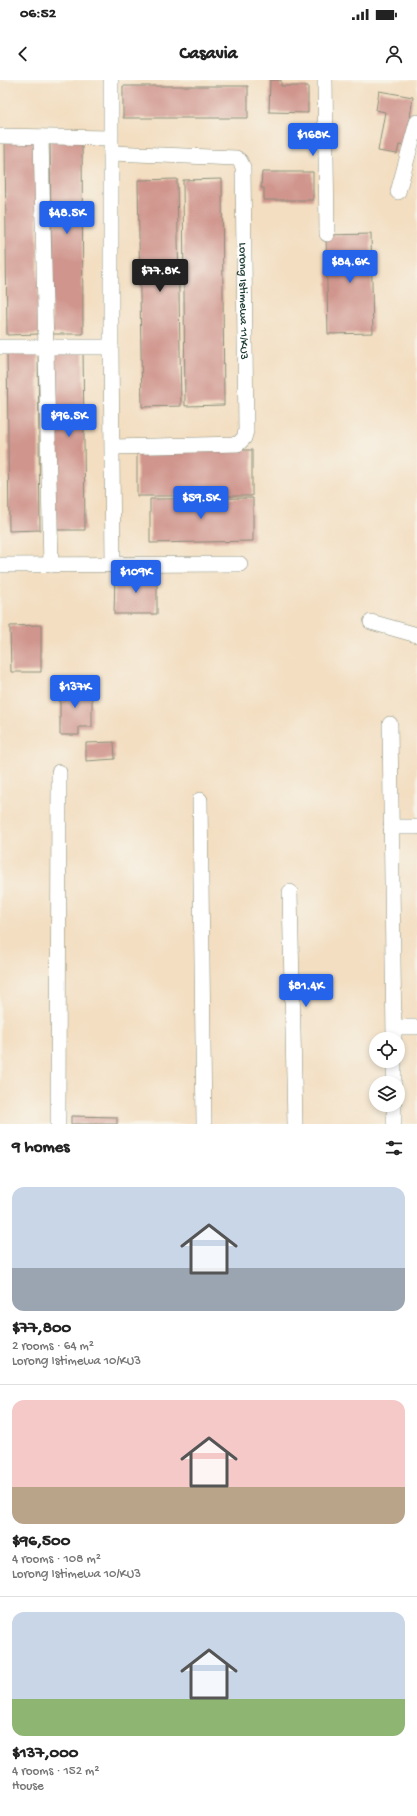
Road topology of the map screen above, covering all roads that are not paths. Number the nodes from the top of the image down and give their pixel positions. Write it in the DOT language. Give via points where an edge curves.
graph roads {
  1 [pos="111,80"];
  2 [pos="325,80"];
  3 [pos="417,122"];
  4 [pos="0,136"];
  5 [pos="41,137"];
  6 [pos="110,138"];
  7 [pos="111,153"];
  8 [pos="398,192"];
  9 [pos="327,234"];
  10 [pos="46,346"];
  11 [pos="0,347"];
  12 [pos="111,347"];
  13 [pos="113,447"];
  14 [pos="240,564"];
  15 [pos="0,565"];
  16 [pos="51,565"];
  17 [pos="113,565"];
  18 [pos="371,622"];
  19 [pos="417,635"];
  20 [pos="390,724"];
  21 [pos="59,772"];
  22 [pos="200,800"];
  23 [pos="391,827"];
  24 [pos="417,827"];
  25 [pos="290,892"];
  26 [pos="417,1027"];
  27 [pos="394,1032"];
  28 [pos="398,1032"];
  29 [pos="394,1112"];
  30 [pos="58,1124"];
  31 [pos="204,1124"];
  32 [pos="295,1124"];
  33 [pos="394,1124"];
  1 -- 6 [label="street"];
  2 -- 9 [label="street"];
  3 -- 8 [label="street"];
  4 -- 5 [label="street"];
  5 -- 6 [label="street"];
  5 -- 10 [label="street"];
  6 -- 7 [label="street"];
  7 -- 12 [label="street"];
  7 -- 13 [label="street, Lorong Istimewa 11/KU3" via="236,158 240,161 243,175 246,431 238,444"];
  10 -- 11 [label="street"];
  10 -- 12 [label="street"];
  10 -- 16 [label="street"];
  12 -- 13 [label="street"];
  13 -- 17 [label="street"];
  14 -- 17 [label="street"];
  15 -- 16 [label="street"];
  16 -- 17 [label="street"];
  18 -- 19 [label="street"];
  20 -- 23 [label="street"];
  21 -- 30 [label="street"];
  22 -- 31 [label="street"];
  23 -- 24 [label="street"];
  23 -- 27 [label="street"];
  25 -- 32 [label="street"];
  26 -- 28 [label="street"];
  29 -- 33 [label="street"];
}
